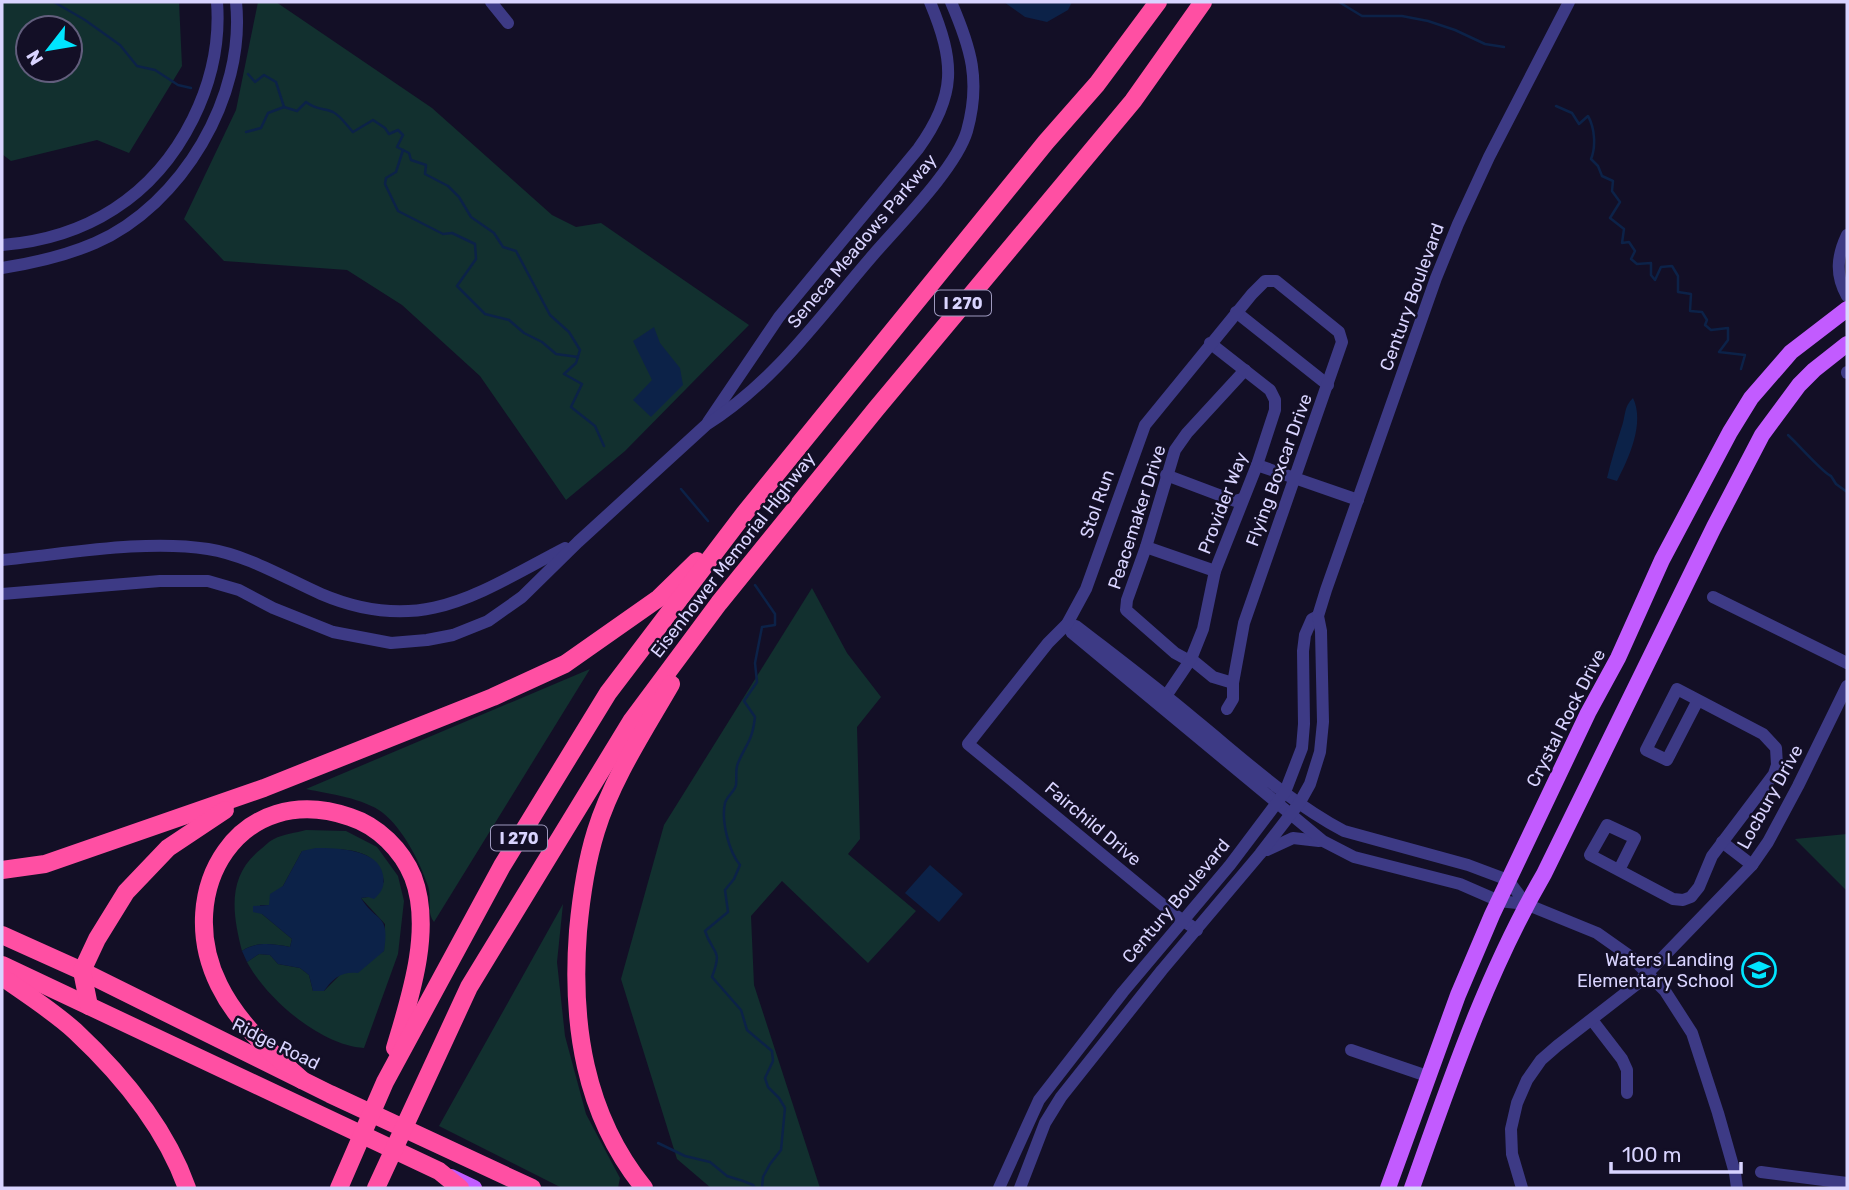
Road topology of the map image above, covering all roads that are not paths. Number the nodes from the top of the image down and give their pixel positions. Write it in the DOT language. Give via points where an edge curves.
graph roads {
  1 [pos="217,2"];
  2 [pos="236,2"];
  3 [pos="491,2"];
  4 [pos="930,2"];
  5 [pos="951,2"];
  6 [pos="1148,2"];
  7 [pos="1158,2"];
  8 [pos="1203,2"];
  9 [pos="1569,2"];
  10 [pos="509,23"];
  11 [pos="1097,84"];
  12 [pos="1847,235"];
  13 [pos="2,245"];
  14 [pos="2,268"];
  15 [pos="1265,281"];
  16 [pos="1847,296"];
  17 [pos="1847,309"];
  18 [pos="1236,312"];
  19 [pos="1210,343"];
  20 [pos="1847,344"];
  21 [pos="1245,370"];
  22 [pos="1328,385"];
  23 [pos="706,425"];
  24 [pos="1257,465"];
  25 [pos="1167,475"];
  26 [pos="1294,478"];
  27 [pos="1242,499"];
  28 [pos="1358,500"];
  29 [pos="744,514"];
  30 [pos="578,542"];
  31 [pos="1146,547"];
  32 [pos="2,561"];
  33 [pos="1215,571"];
  34 [pos="2,594"];
  35 [pos="1713,597"];
  36 [pos="719,603"];
  37 [pos="1318,616"];
  38 [pos="1066,624"];
  39 [pos="1191,659"];
  40 [pos="1847,663"];
  41 [pos="1233,683"];
  42 [pos="1847,686"];
  43 [pos="1698,699"];
  44 [pos="1163,700"];
  45 [pos="1227,709"];
  46 [pos="968,744"];
  47 [pos="264,789"];
  48 [pos="1285,792"];
  49 [pos="1300,802"];
  50 [pos="1277,804"];
  51 [pos="1290,816"];
  52 [pos="1323,841"];
  53 [pos="1723,842"];
  54 [pos="1260,854"];
  55 [pos="1752,865"];
  56 [pos="2,870"];
  57 [pos="1619,870"];
  58 [pos="1508,880"];
  59 [pos="1499,901"];
  60 [pos="1527,904"];
  61 [pos="1183,921"];
  62 [pos="1197,930"];
  63 [pos="2,935"];
  64 [pos="2,965"];
  65 [pos="82,971"];
  66 [pos="1647,973"];
  67 [pos="2,976"];
  68 [pos="89,1006"];
  69 [pos="1592,1020"];
  70 [pos="1351,1049"];
  71 [pos="1430,1077"];
  72 [pos="302,1080"];
  73 [pos="385,1082"];
  74 [pos="1627,1093"];
  75 [pos="439,1171"];
  76 [pos="1761,1172"];
  77 [pos="1847,1183"];
  78 [pos="187,1188"];
  79 [pos="339,1188"];
  80 [pos="377,1188"];
  81 [pos="460,1188"];
  82 [pos="474,1188"];
  83 [pos="532,1188"];
  84 [pos="644,1188"];
  85 [pos="999,1188"];
  86 [pos="1020,1188"];
  87 [pos="1388,1188"];
  88 [pos="1412,1188"];
  89 [pos="1522,1188"];
  90 [pos="1737,1188"];
  1 -- 13 [label="street" via="212,68 197,109 178,144 142,188 81,227"];
  2 -- 14 [label="street" via="237,46 228,84 214,120 176,181 155,204 97,242 57,257"];
  3 -- 10 [label="street"];
  4 -- 23 [label="street, Seneca Meadows Parkway" via="948,52 949,79 935,126 779,317"];
  5 -- 23 [label="street, Seneca Meadows Parkway" via="972,58 974,88 965,135 954,157 786,359"];
  6 -- 11 [label="highway"];
  7 -- 11 [label="highway, Eisenhower Memorial Highway / I 270"];
  8 -- 36 [label="highway, Eisenhower Memorial Highway / I 270" via="1133,101"];
  9 -- 28 [label="street, Century Boulevard" via="1462,215"];
  11 -- 29 [label="highway, Eisenhower Memorial Highway / I 270"];
  12 -- 16 [label="street" via="1838,263"];
  15 -- 18 [label="street, Stol Run"];
  15 -- 22 [label="street, Flying Boxcar Drive" via="1276,281 1339,332 1342,342"];
  17 -- 58 [label="main road, Crystal Rock Drive" via="1791,352 1762,383 1730,432 1662,560"];
  18 -- 19 [label="street, Stol Run"];
  18 -- 22 [label="street"];
  19 -- 21 [label="street, Provider Way"];
  19 -- 38 [label="street, Stol Run" via="1145,425 1086,589"];
  20 -- 60 [label="main road" via="1799,385 1762,435"];
  21 -- 24 [label="street, Provider Way" via="1270,390 1275,400"];
  21 -- 25 [label="street, Peacemaker Drive" via="1187,433 1175,450"];
  22 -- 26 [label="street, Flying Boxcar Drive"];
  23 -- 30 [label="street, Seneca Meadows Parkway"];
  24 -- 26 [label="street"];
  24 -- 27 [label="street, Provider Way"];
  25 -- 27 [label="street" via="1235,501"];
  25 -- 31 [label="street, Peacemaker Drive"];
  26 -- 28 [label="street"];
  26 -- 41 [label="street, Flying Boxcar Drive" via="1244,623"];
  27 -- 33 [label="street, Provider Way"];
  28 -- 37 [label="street, Century Boulevard"];
  29 -- 47 [label="highway" via="659,598 565,664"];
  29 -- 73 [label="highway, Eisenhower Memorial Highway / I 270" via="608,693 502,866"];
  30 -- 32 [label="street, Seneca Meadows Parkway" via="509,580 424,611 362,608 209,549 141,547"];
  30 -- 34 [label="street, Seneca Meadows Parkway" via="522,597 488,621 427,640 390,643 332,632 239,590 208,582 160,581"];
  31 -- 33 [label="street"];
  31 -- 39 [label="street, Peacemaker Drive" via="1126,610 1175,653"];
  33 -- 39 [label="street, Provider Way" via="1203,629"];
  35 -- 40 [label="street"];
  36 -- 80 [label="highway, Eisenhower Memorial Highway / I 270" via="632,720 469,987"];
  36 -- 84 [label="highway" via="615,783 585,874 575,976 585,1062 609,1136"];
  37 -- 48 [label="street, Century Boulevard" via="1305,635 1302,748"];
  37 -- 49 [label="street, Century Boulevard" via="1323,722 1320,752"];
  38 -- 44 [label="street" via="1076,626"];
  38 -- 46 [label="street, Stol Run"];
  39 -- 41 [label="street, Peacemaker Drive" via="1213,677"];
  39 -- 44 [label="street, Provider Way"];
  41 -- 45 [label="street, Flying Boxcar Drive" via="1233,699"];
  42 -- 55 [label="street, Locbury Drive" via="1798,786"];
  43 -- 43 [label="street" via="1677,689 1646,750 1667,760"];
  43 -- 53 [label="street" via="1763,734 1778,756 1774,774"];
  44 -- 48 [label="street"];
  44 -- 50 [label="street"];
  46 -- 61 [label="street, Fairchild Drive"];
  47 -- 56 [label="highway" via="45,864"];
  47 -- 65 [label="highway" via="168,848 126,892"];
  48 -- 49 [label="street"];
  48 -- 50 [label="street, Century Boulevard"];
  49 -- 51 [label="street, Century Boulevard"];
  49 -- 58 [label="street" via="1344,831"];
  50 -- 51 [label="street"];
  50 -- 61 [label="street, Century Boulevard"];
  51 -- 52 [label="street"];
  51 -- 54 [label="street, Century Boulevard"];
  52 -- 54 [label="street" via="1293,838"];
  52 -- 59 [label="street" via="1354,857 1460,884"];
  53 -- 55 [label="street"];
  53 -- 57 [label="street" via="1699,887 1683,900"];
  54 -- 62 [label="street, Century Boulevard"];
  55 -- 66 [label="street, Locbury Drive"];
  58 -- 59 [label="main road, Crystal Rock Drive"];
  58 -- 60 [label="street"];
  59 -- 60 [label="street"];
  59 -- 71 [label="main road, Crystal Rock Drive" via="1458,995"];
  60 -- 66 [label="street" via="1597,933"];
  60 -- 88 [label="main road" via="1453,1071"];
  61 -- 62 [label="street, Fairchild Drive"];
  61 -- 85 [label="street, Century Boulevard" via="1039,1100"];
  62 -- 86 [label="street, Century Boulevard" via="1061,1097 1045,1123"];
  63 -- 65 [label="highway, Ridge Road"];
  64 -- 68 [label="highway"];
  65 -- 68 [label="highway"];
  65 -- 72 [label="highway, Ridge Road"];
  66 -- 69 [label="street, Locbury Drive"];
  66 -- 90 [label="street" via="1665,991 1692,1033"];
  67 -- 78 [label="highway" via="74,1030 113,1070 148,1114"];
  68 -- 75 [label="highway"];
  69 -- 74 [label="street" via="1622,1059"];
  69 -- 89 [label="street, Locbury Drive" via="1541,1060 1517,1103 1512,1154"];
  70 -- 71 [label="street"];
  71 -- 87 [label="main road, Crystal Rock Drive"];
  72 -- 73 [label="highway" via="242,1021 219,985 202,920 206,891 219,861 241,834 268,817 310,809 337,812 374,827 402,857 413,878 420,949"];
  72 -- 83 [label="highway, Ridge Road"];
  73 -- 79 [label="highway, Eisenhower Memorial Highway / I 270"];
  75 -- 81 [label="highway"];
  75 -- 82 [label="main road"];
  76 -- 77 [label="street"];
}
